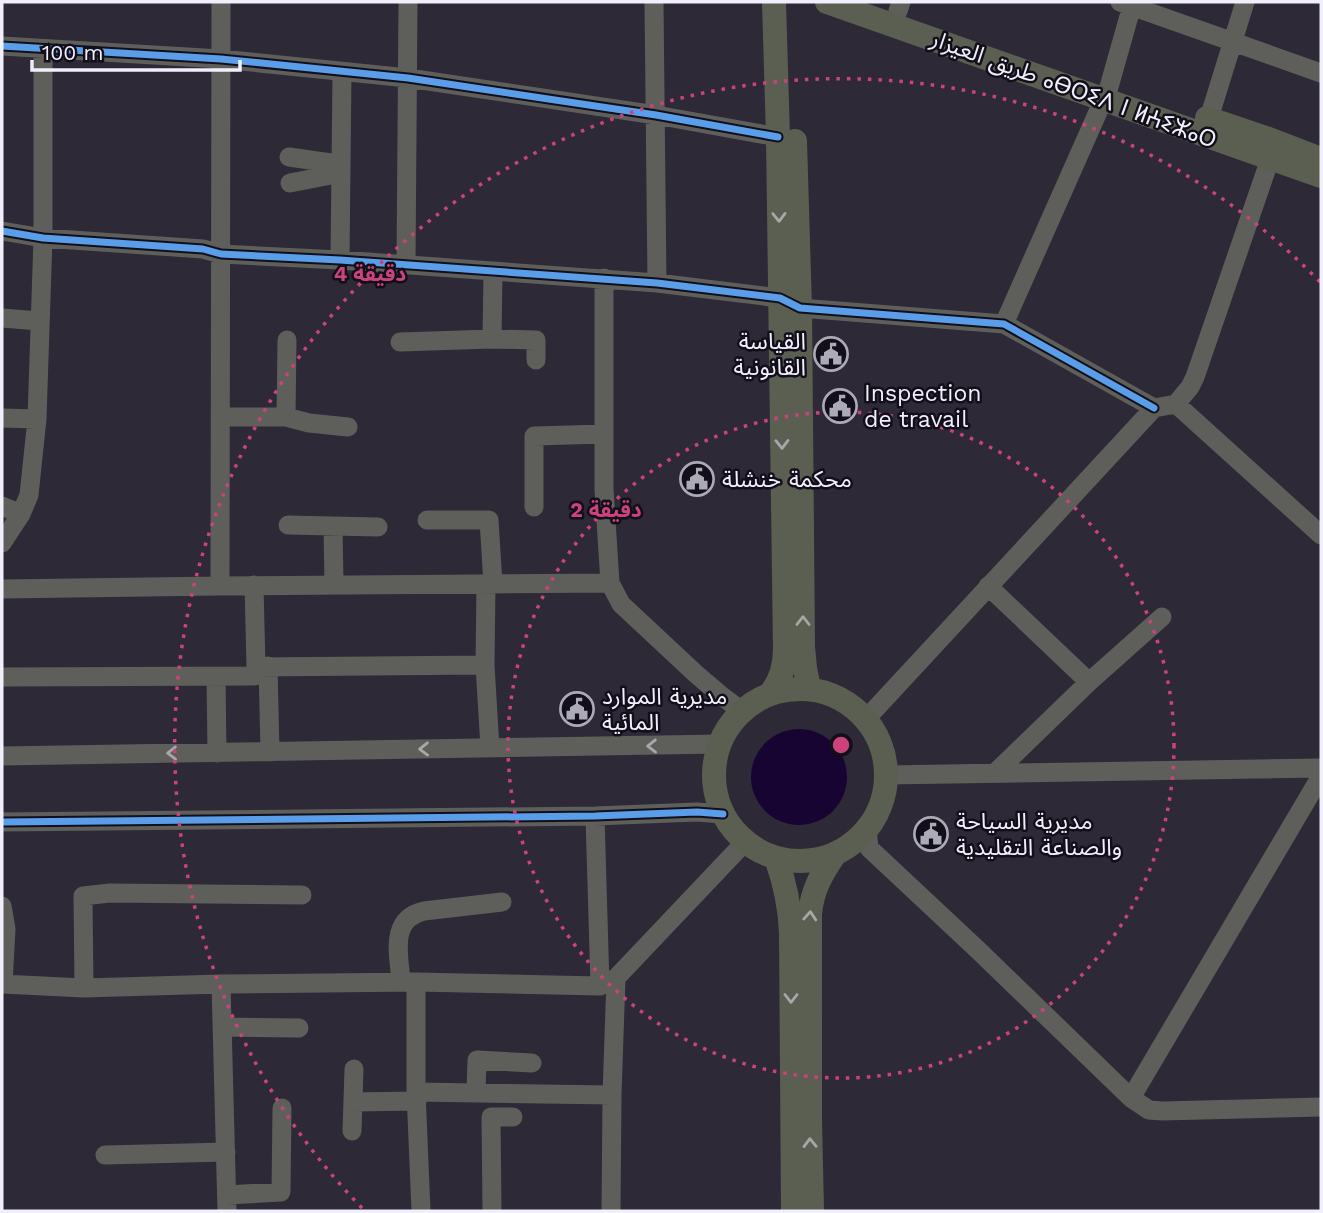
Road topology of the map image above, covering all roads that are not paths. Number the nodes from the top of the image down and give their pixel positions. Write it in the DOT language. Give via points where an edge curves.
graph roads {
  1 [pos="221,2"];
  2 [pos="408,2"];
  3 [pos="654,2"];
  4 [pos="774,2"];
  5 [pos="791,2"];
  6 [pos="827,2"];
  7 [pos="870,2"];
  8 [pos="1245,2"];
  9 [pos="1128,3"];
  10 [pos="900,6"];
  11 [pos="1231,41"];
  12 [pos="2,46"];
  13 [pos="43,49"];
  14 [pos="221,59"];
  15 [pos="342,72"];
  16 [pos="1321,73"];
  17 [pos="408,78"];
  18 [pos="1106,93"];
  19 [pos="656,115"];
  20 [pos="1206,127"];
  21 [pos="778,137"];
  22 [pos="289,157"];
  23 [pos="1270,159"];
  24 [pos="1321,159"];
  25 [pos="336,169"];
  26 [pos="1321,176"];
  27 [pos="290,183"];
  28 [pos="2,231"];
  29 [pos="43,238"];
  30 [pos="221,254"];
  31 [pos="340,260"];
  32 [pos="407,265"];
  33 [pos="493,271"];
  34 [pos="604,278"];
  35 [pos="657,283"];
  36 [pos="790,303"];
  37 [pos="2,318"];
  38 [pos="40,321"];
  39 [pos="1004,324"];
  40 [pos="492,339"];
  41 [pos="287,341"];
  42 [pos="400,342"];
  43 [pos="536,360"];
  44 [pos="1176,404"];
  45 [pos="1154,408"];
  46 [pos="221,416"];
  47 [pos="286,417"];
  48 [pos="2,418"];
  49 [pos="37,419"];
  50 [pos="348,427"];
  51 [pos="604,433"];
  52 [pos="2,506"];
  53 [pos="534,507"];
  54 [pos="21,514"];
  55 [pos="427,520"];
  56 [pos="288,525"];
  57 [pos="333,526"];
  58 [pos="378,527"];
  59 [pos="1321,535"];
  60 [pos="2,543"];
  61 [pos="610,583"];
  62 [pos="490,584"];
  63 [pos="334,585"];
  64 [pos="220,586"];
  65 [pos="254,586"];
  66 [pos="988,586"];
  67 [pos="2,589"];
  68 [pos="1163,617"];
  69 [pos="485,666"];
  70 [pos="262,671"];
  71 [pos="216,676"];
  72 [pos="2,677"];
  73 [pos="1089,682"];
  74 [pos="809,689"];
  75 [pos="771,694"];
  76 [pos="742,711"];
  77 [pos="866,719"];
  78 [pos="720,744"];
  79 [pos="490,748"];
  80 [pos="217,752"];
  81 [pos="270,752"];
  82 [pos="2,756"];
  83 [pos="1321,768"];
  84 [pos="996,772"];
  85 [pos="886,775"];
  86 [pos="1321,776"];
  87 [pos="723,814"];
  88 [pos="595,816"];
  89 [pos="2,822"];
  90 [pos="867,830"];
  91 [pos="746,842"];
  92 [pos="835,854"];
  93 [pos="776,858"];
  94 [pos="302,895"];
  95 [pos="502,902"];
  96 [pos="2,906"];
  97 [pos="408,982"];
  98 [pos="608,982"];
  99 [pos="2,984"];
  100 [pos="221,984"];
  101 [pos="84,988"];
  102 [pos="222,1027"];
  103 [pos="299,1028"];
  104 [pos="532,1063"];
  105 [pos="354,1069"];
  106 [pos="476,1093"];
  107 [pos="612,1095"];
  108 [pos="416,1097"];
  109 [pos="1131,1098"];
  110 [pos="353,1102"];
  111 [pos="1321,1107"];
  112 [pos="282,1108"];
  113 [pos="513,1117"];
  114 [pos="352,1131"];
  115 [pos="226,1152"];
  116 [pos="105,1155"];
  117 [pos="227,1203"];
  118 [pos="421,1211"];
  119 [pos="492,1211"];
  120 [pos="611,1211"];
  121 [pos="793,1211"];
  122 [pos="812,1211"];
  1 -- 14 [label="street"];
  2 -- 17 [label="street"];
  3 -- 19 [label="street"];
  4 -- 21 [label="main road"];
  5 -- 36 [label="main road"];
  6 -- 18 [label="main road, طريق العيزار ⴰⴱⵔⵉⴷ ⵏ ⵍⵄⵉⵣⴰⵔ"];
  7 -- 10 [label="main road, طريق العيزار ⴰⴱⵔⵉⴷ ⵏ ⵍⵄⵉⵣⴰⵔ"];
  8 -- 11 [label="street"];
  9 -- 11 [label="street"];
  9 -- 18 [label="street"];
  10 -- 18 [label="main road, طريق العيزار ⴰⴱⵔⵉⴷ ⵏ ⵍⵄⵉⵣⴰⵔ" via="1090,82"];
  11 -- 16 [label="street"];
  11 -- 20 [label="street"];
  12 -- 13 [label="street"];
  13 -- 14 [label="street"];
  13 -- 29 [label="street"];
  14 -- 15 [label="street"];
  14 -- 30 [label="street"];
  15 -- 17 [label="street"];
  15 -- 25 [label="street"];
  17 -- 19 [label="street"];
  17 -- 32 [label="street"];
  18 -- 20 [label="main road, طريق العيزار ⴰⴱⵔⵉⴷ ⵏ ⵍⵄⵉⵣⴰⵔ"];
  18 -- 39 [label="street"];
  19 -- 21 [label="street"];
  19 -- 35 [label="street"];
  20 -- 23 [label="main road, طريق العيزار ⴰⴱⵔⵉⴷ ⵏ ⵍⵄⵉⵣⴰⵔ"];
  20 -- 24 [label="main road, طريق العيزار ⴰⴱⵔⵉⴷ ⵏ ⵍⵄⵉⵣⴰⵔ" via="1266,138"];
  21 -- 36 [label="main road, one-way"];
  22 -- 25 [label="street" via="331,163"];
  23 -- 26 [label="main road, طريق العيزار ⴰⴱⵔⵉⴷ ⵏ ⵍⵄⵉⵣⴰⵔ"];
  23 -- 44 [label="street" via="1195,377"];
  25 -- 27 [label="street" via="331,175"];
  25 -- 31 [label="street"];
  28 -- 29 [label="street"];
  29 -- 30 [label="street"];
  29 -- 38 [label="street"];
  30 -- 31 [label="street"];
  30 -- 46 [label="street"];
  31 -- 32 [label="street"];
  32 -- 33 [label="street"];
  33 -- 34 [label="street"];
  33 -- 40 [label="street"];
  34 -- 35 [label="street"];
  34 -- 51 [label="street"];
  35 -- 36 [label="street"];
  36 -- 39 [label="street"];
  74 -- 36 [label="main road, one-way" via="803,647"];
  36 -- 75 [label="main road, one-way" via="785,660"];
  37 -- 38 [label="street"];
  38 -- 49 [label="street"];
  39 -- 45 [label="street"];
  40 -- 42 [label="street"];
  40 -- 43 [label="street" via="536,340"];
  41 -- 47 [label="street"];
  44 -- 45 [label="street"];
  44 -- 59 [label="street"];
  45 -- 66 [label="street"];
  46 -- 47 [label="street"];
  46 -- 64 [label="street"];
  47 -- 50 [label="street"];
  48 -- 49 [label="street"];
  49 -- 54 [label="street" via="29,495"];
  51 -- 53 [label="street" via="534,436"];
  51 -- 61 [label="street"];
  52 -- 54 [label="street"];
  54 -- 60 [label="street"];
  55 -- 62 [label="street" via="489,520"];
  56 -- 57 [label="street"];
  57 -- 58 [label="street"];
  57 -- 63 [label="street"];
  61 -- 62 [label="street"];
  61 -- 76 [label="street" via="621,604"];
  62 -- 63 [label="street"];
  62 -- 69 [label="street"];
  63 -- 65 [label="street"];
  64 -- 65 [label="street"];
  64 -- 67 [label="street"];
  65 -- 70 [label="street"];
  66 -- 73 [label="street"];
  66 -- 77 [label="street"];
  68 -- 73 [label="street"];
  69 -- 70 [label="street"];
  69 -- 79 [label="street"];
  70 -- 71 [label="street"];
  70 -- 81 [label="street"];
  71 -- 72 [label="street"];
  71 -- 80 [label="street"];
  73 -- 84 [label="street"];
  74 -- 75 [label="main road"];
  74 -- 77 [label="main road" via="840,698"];
  75 -- 76 [label="main road"];
  76 -- 78 [label="main road"];
  77 -- 85 [label="main road" via="884,754"];
  78 -- 79 [label="street, one-way"];
  78 -- 87 [label="main road" via="715,780"];
  79 -- 81 [label="street, one-way"];
  80 -- 81 [label="street"];
  80 -- 82 [label="street, one-way"];
  83 -- 84 [label="street"];
  84 -- 85 [label="street"];
  85 -- 90 [label="main road" via="878,813"];
  86 -- 109 [label="street"];
  87 -- 88 [label="street"];
  87 -- 91 [label="main road"];
  88 -- 89 [label="street"];
  88 -- 98 [label="street"];
  90 -- 92 [label="main road"];
  90 -- 109 [label="street" via="869,848"];
  91 -- 93 [label="main road"];
  91 -- 98 [label="street"];
  92 -- 93 [label="main road" via="814,860"];
  122 -- 92 [label="main road, one-way" via="810,914 816,886"];
  93 -- 121 [label="main road, one-way" via="790,907"];
  94 -- 101 [label="street" via="83,896"];
  95 -- 97 [label="street" via="415,912 407,918 398,936"];
  96 -- 99 [label="street" via="6,929"];
  97 -- 98 [label="street"];
  97 -- 100 [label="street"];
  97 -- 108 [label="street"];
  98 -- 107 [label="street"];
  99 -- 101 [label="street"];
  100 -- 101 [label="street"];
  100 -- 102 [label="street"];
  102 -- 103 [label="street"];
  102 -- 115 [label="street"];
  104 -- 106 [label="street" via="477,1060"];
  105 -- 110 [label="street"];
  106 -- 107 [label="street"];
  106 -- 108 [label="street"];
  107 -- 120 [label="street"];
  108 -- 110 [label="street"];
  108 -- 118 [label="street"];
  109 -- 111 [label="street" via="1149,1110 1162,1111"];
  110 -- 114 [label="street"];
  112 -- 117 [label="street" via="281,1192"];
  113 -- 119 [label="street" via="491,1117"];
  115 -- 116 [label="street"];
  115 -- 117 [label="street"];
}
